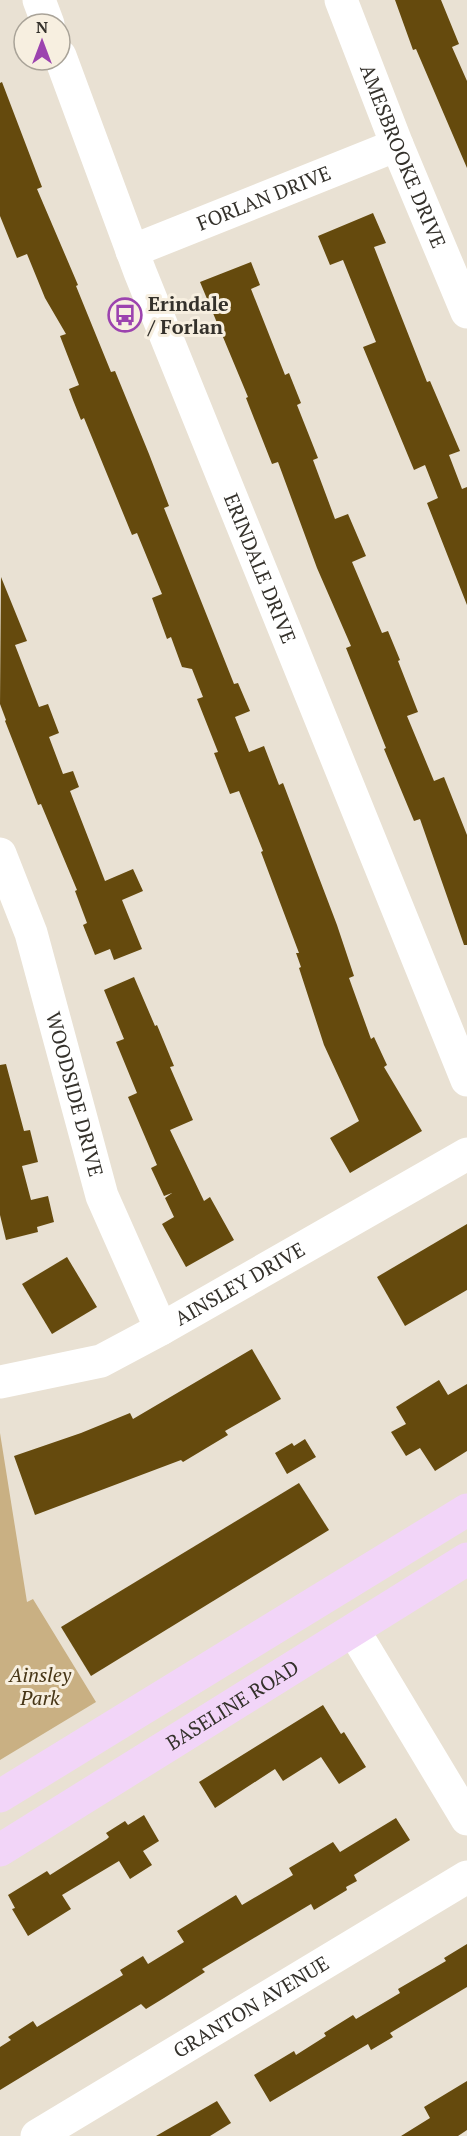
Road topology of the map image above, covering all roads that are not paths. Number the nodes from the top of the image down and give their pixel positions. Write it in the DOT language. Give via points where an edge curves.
graph roads {
  1 [pos="341,0"];
  2 [pos="66,72"];
  3 [pos="397,146"];
  4 [pos="132,251"];
  5 [pos="467,312"];
  6 [pos="0,854"];
  7 [pos="467,1080"];
  8 [pos="467,1154"];
  9 [pos="161,1329"];
  10 [pos="0,1382"];
  11 [pos="467,1510"];
  12 [pos="467,1559"];
  13 [pos="354,1631"];
  14 [pos="0,1796"];
  15 [pos="467,1819"];
  16 [pos="0,1850"];
  17 [pos="467,1877"];
  18 [pos="37,2136"];
  1 -- 3 [label="street, AMESBROOKE DRIVE"];
  2 -- 4 [label="street, ERINDALE DRIVE"];
  3 -- 4 [label="street, FORLAN DRIVE"];
  3 -- 5 [label="street, AMESBROOKE DRIVE"];
  4 -- 7 [label="street, ERINDALE DRIVE"];
  6 -- 9 [label="street, WOODSIDE DRIVE" via="32,933 102,1196"];
  8 -- 9 [label="street, AINSLEY DRIVE"];
  9 -- 10 [label="street, AINSLEY DRIVE" via="101,1361"];
  11 -- 14 [label="main road"];
  12 -- 13 [label="main road, BASELINE ROAD"];
  13 -- 15 [label="street"];
  13 -- 16 [label="main road, BASELINE ROAD"];
  17 -- 18 [label="street, GRANTON AVENUE"];
}
